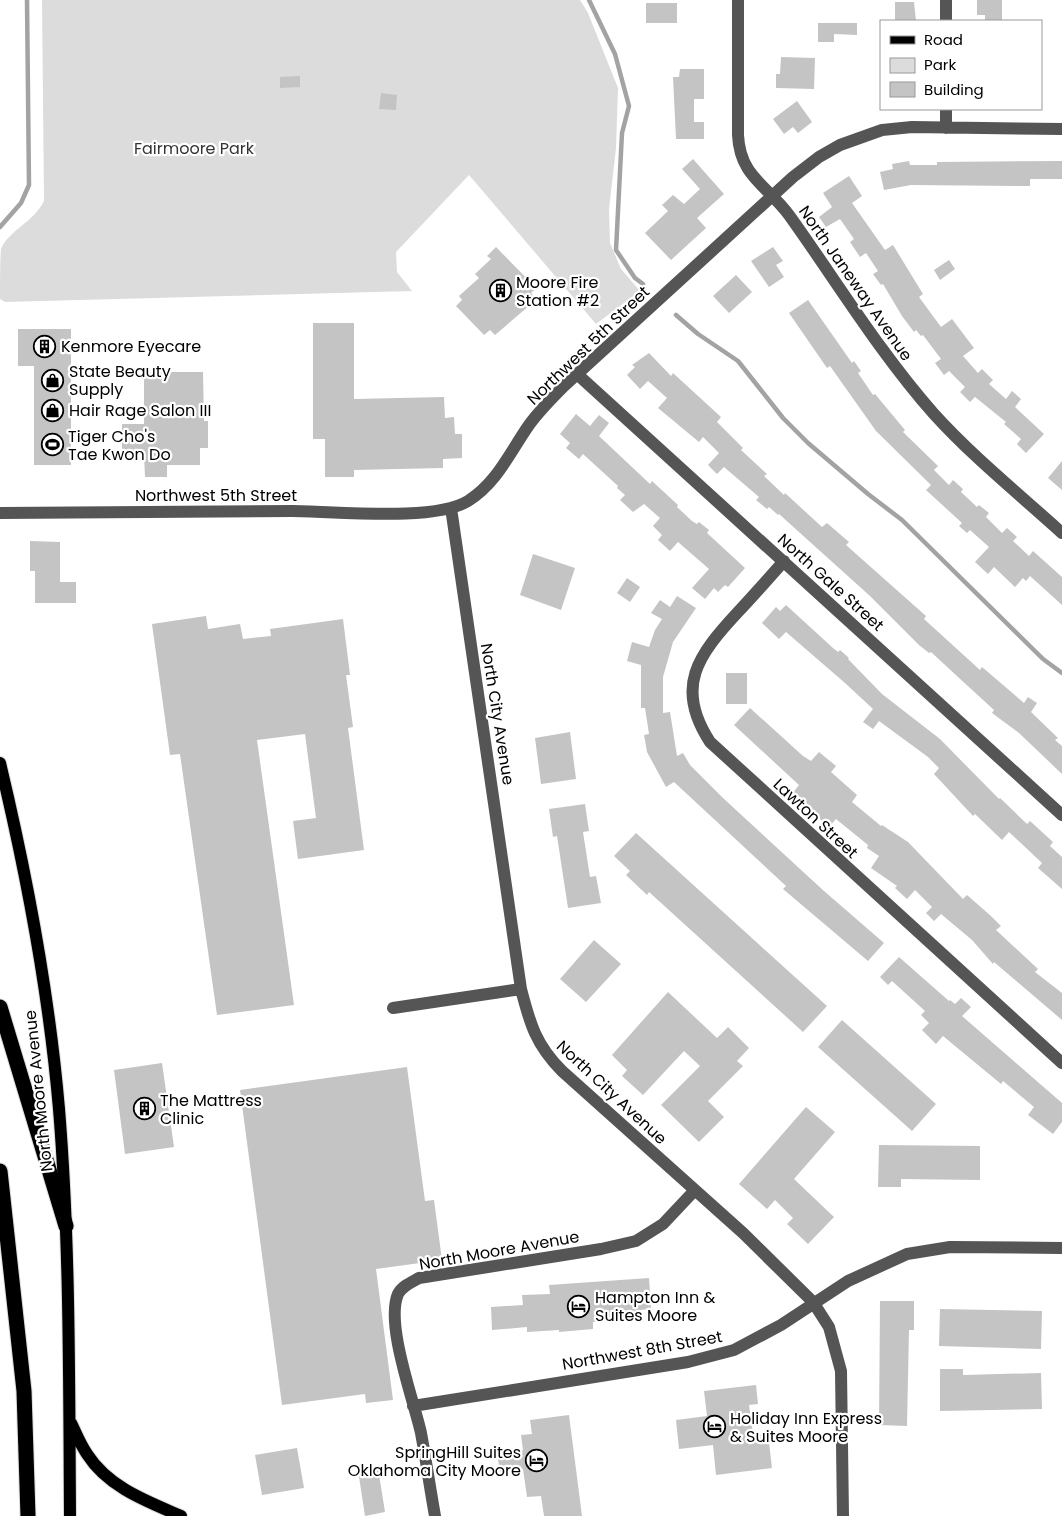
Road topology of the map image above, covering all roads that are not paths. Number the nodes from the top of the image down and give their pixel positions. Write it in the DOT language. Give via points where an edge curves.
graph roads {
  1 [pos="738,0"];
  2 [pos="946,0"];
  3 [pos="946,20"];
  4 [pos="946,110"];
  5 [pos="946,128"];
  6 [pos="1062,129"];
  7 [pos="772,197"];
  8 [pos="577,374"];
  9 [pos="451,508"];
  10 [pos="0,513"];
  11 [pos="1062,533"];
  12 [pos="784,561"];
  13 [pos="0,763"];
  14 [pos="1062,815"];
  15 [pos="521,989"];
  16 [pos="0,1007"];
  17 [pos="393,1008"];
  18 [pos="1062,1063"];
  19 [pos="0,1171"];
  20 [pos="695,1190"];
  21 [pos="66,1226"];
  22 [pos="1062,1248"];
  23 [pos="813,1302"];
  24 [pos="413,1406"];
  25 [pos="69,1419"];
  26 [pos="28,1516"];
  27 [pos="70,1516"];
  28 [pos="181,1516"];
  29 [pos="435,1516"];
  30 [pos="843,1516"];
  1 -- 7 [label="street, North Janeway Avenue" via="738,150 746,168"];
  2 -- 3 [label="street"];
  4 -- 5 [label="street"];
  5 -- 6 [label="street, Northwest 5th Street"];
  5 -- 7 [label="street, Northwest 5th Street" via="882,130 854,139 819,157"];
  7 -- 8 [label="street, Northwest 5th Street"];
  7 -- 11 [label="street, North Janeway Avenue" via="788,214 891,362 935,415"];
  8 -- 9 [label="street, Northwest 5th Street" via="530,424 486,488 466,503"];
  8 -- 12 [label="street, North Gale Street"];
  9 -- 10 [label="street, Northwest 5th Street" via="428,513"];
  9 -- 15 [label="street, North City Avenue"];
  12 -- 14 [label="street, North Gale Street"];
  12 -- 18 [label="street, Lawton Street" via="715,636 700,658 692,684 698,724 710,742"];
  13 -- 21 [label="main road, North Moore Avenue" via="30,902 51,1038"];
  15 -- 17 [label="street"];
  15 -- 20 [label="street, North City Avenue" via="529,1020 542,1048 562,1071"];
  16 -- 21 [label="highway"];
  19 -- 26 [label="highway" via="24,1391"];
  20 -- 23 [label="street, North City Avenue" via="797,1283"];
  20 -- 24 [label="street, North Moore Avenue" via="663,1224 636,1241 419,1278 403,1288 398,1295 396,1320 405,1380"];
  21 -- 25 [label="main road, North Moore Avenue"];
  22 -- 23 [label="street, Northwest 8th Street" via="950,1247 907,1254 848,1281"];
  23 -- 24 [label="street, Northwest 8th Street" via="756,1340 712,1356"];
  23 -- 30 [label="street, North City Avenue" via="828,1327 841,1371"];
  24 -- 29 [label="street, North Moore Avenue"];
  25 -- 27 [label="main road, North Moore Avenue"];
  25 -- 28 [label="main road" via="87,1455 106,1477 129,1493"];
}
